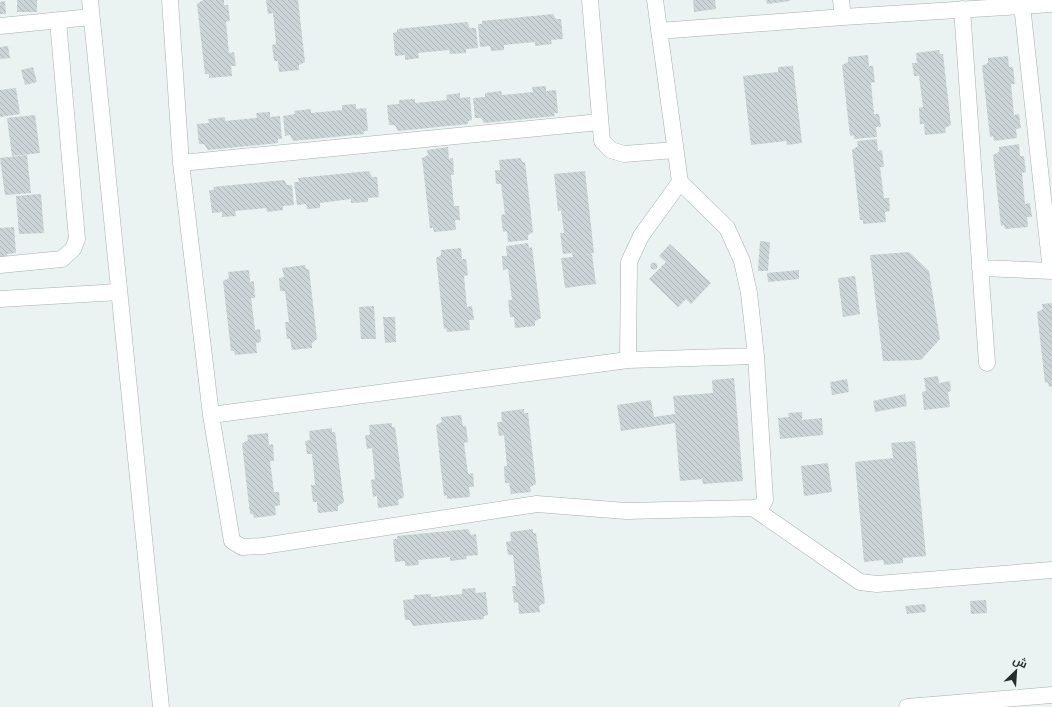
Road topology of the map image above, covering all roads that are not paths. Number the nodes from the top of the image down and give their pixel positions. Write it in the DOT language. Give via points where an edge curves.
graph roads {
  1 [pos="90,0"];
  2 [pos="170,0"];
  3 [pos="590,0"];
  4 [pos="655,0"];
  5 [pos="841,0"];
  6 [pos="1052,4"];
  7 [pos="1022,6"];
  8 [pos="962,9"];
  9 [pos="843,17"];
  10 [pos="91,18"];
  11 [pos="58,21"];
  12 [pos="0,26"];
  13 [pos="659,31"];
  14 [pos="600,122"];
  15 [pos="675,150"];
  16 [pos="181,164"];
  17 [pos="680,182"];
  18 [pos="0,265"];
  19 [pos="980,268"];
  20 [pos="1051,271"];
  21 [pos="119,292"];
  22 [pos="0,299"];
  23 [pos="756,356"];
  24 [pos="628,360"];
  25 [pos="987,363"];
  26 [pos="211,415"];
  27 [pos="753,508"];
  28 [pos="1052,570"];
  29 [pos="1052,695"];
  30 [pos="161,707"];
  31 [pos="907,707"];
  1 -- 10 [label="street"];
  2 -- 16 [label="street"];
  3 -- 14 [label="street"];
  4 -- 13 [label="street"];
  5 -- 9 [label="street"];
  6 -- 7 [label="street"];
  7 -- 8 [label="street"];
  7 -- 20 [label="street"];
  8 -- 9 [label="street"];
  8 -- 19 [label="street"];
  9 -- 13 [label="street"];
  10 -- 11 [label="street"];
  10 -- 21 [label="street"];
  11 -- 12 [label="street"];
  11 -- 18 [label="street" via="78,239 73,249 62,259"];
  13 -- 15 [label="street"];
  14 -- 15 [label="street" via="602,141 611,150 624,154"];
  14 -- 16 [label="street"];
  15 -- 17 [label="street"];
  16 -- 26 [label="street"];
  17 -- 23 [label="street" via="726,228 742,261 750,293"];
  17 -- 24 [label="street" via="641,236 629,262"];
  19 -- 20 [label="street"];
  19 -- 25 [label="street"];
  21 -- 22 [label="street"];
  21 -- 30 [label="street"];
  23 -- 24 [label="street"];
  23 -- 27 [label="street" via="765,500 761,507"];
  24 -- 26 [label="street"];
  26 -- 27 [label="street" via="230,535 232,541 242,547 263,546 537,504 626,511"];
  27 -- 28 [label="street" via="860,582 877,584"];
  29 -- 31 [label="street"];
}
